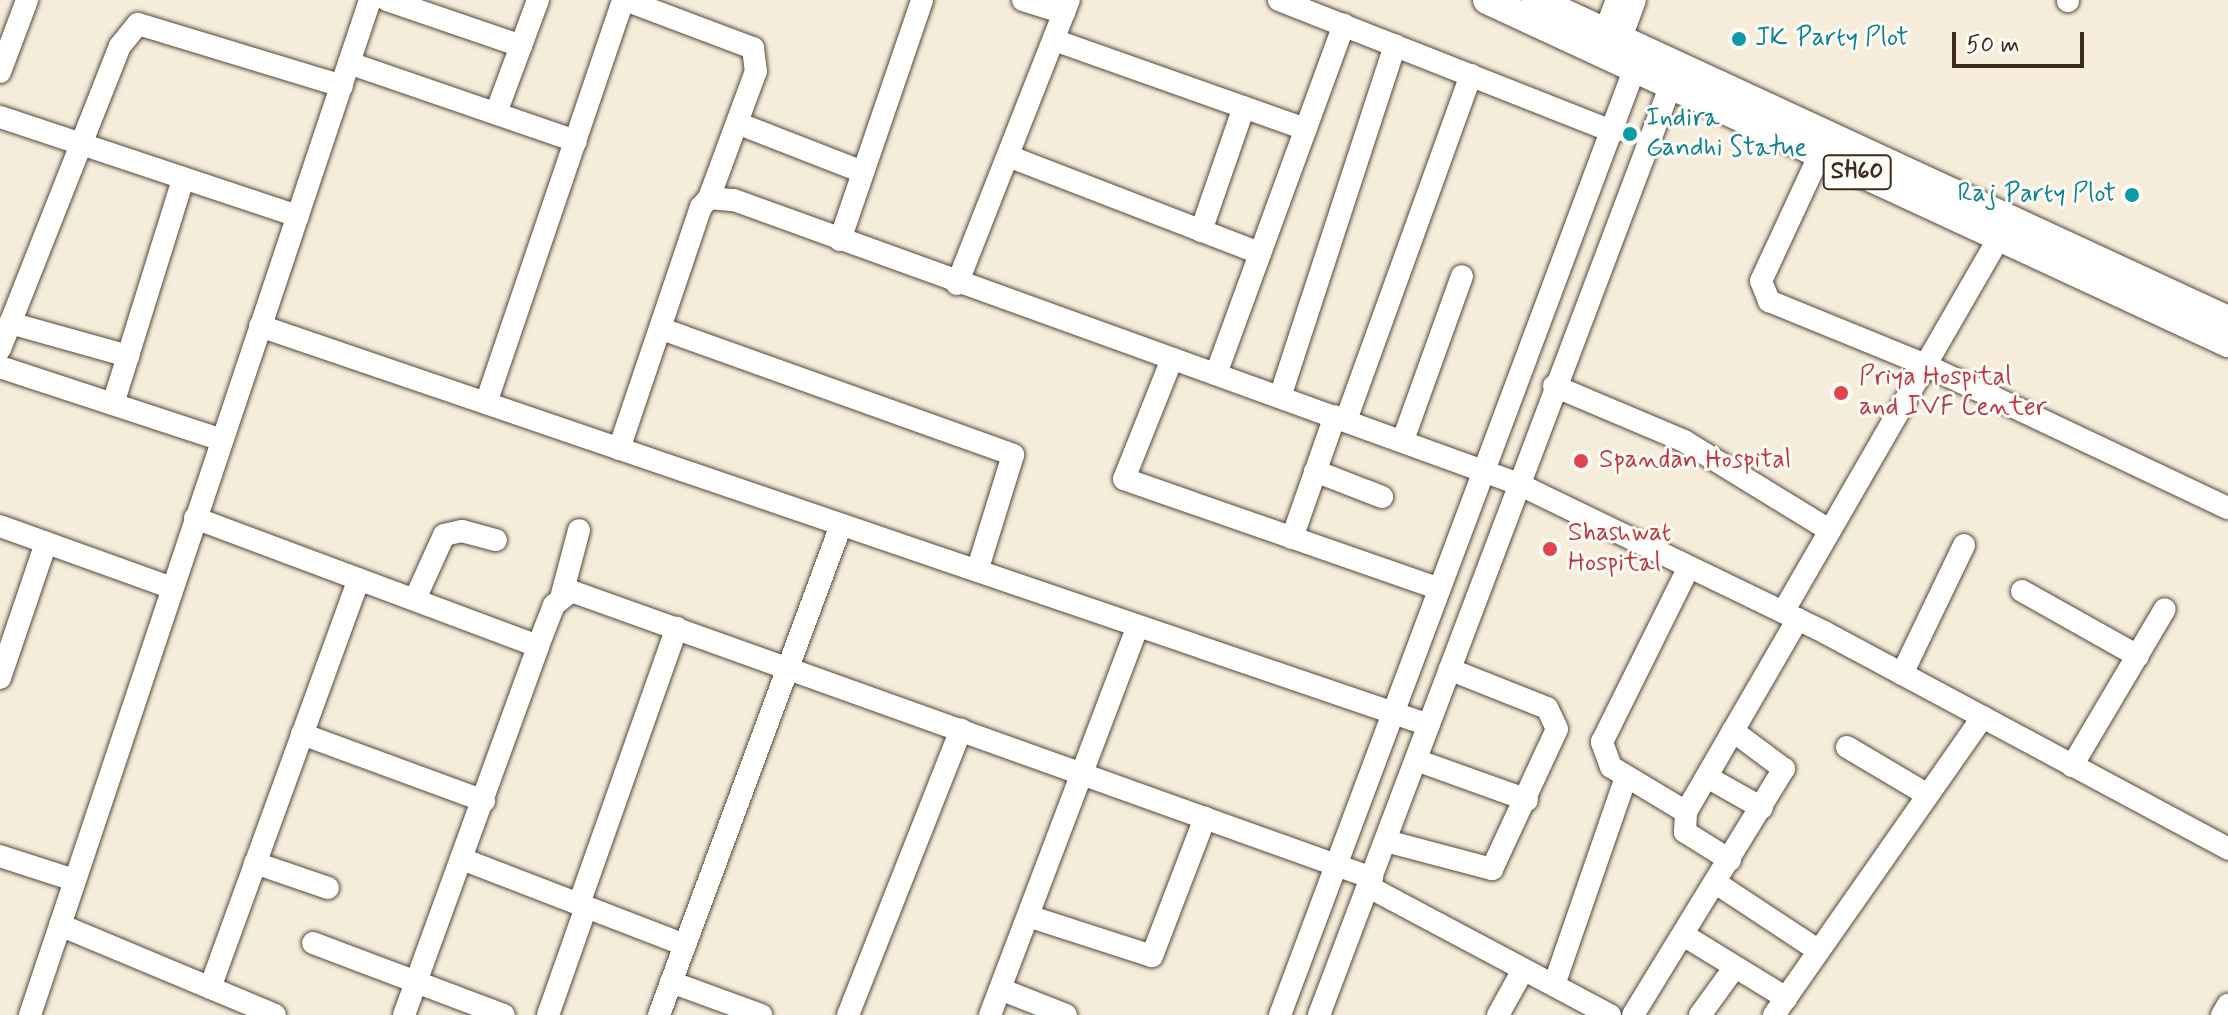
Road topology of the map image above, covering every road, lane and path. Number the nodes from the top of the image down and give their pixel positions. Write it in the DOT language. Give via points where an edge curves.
graph roads {
  1 [pos="27,0"];
  2 [pos="370,0"];
  3 [pos="387,0"];
  4 [pos="538,0"];
  5 [pos="624,0"];
  6 [pos="922,0"];
  7 [pos="1023,0"];
  8 [pos="1279,0"];
  9 [pos="1487,0"];
  10 [pos="1536,0"];
  11 [pos="1617,0"];
  12 [pos="1635,0"];
  13 [pos="1067,6"];
  14 [pos="1344,25"];
  15 [pos="1054,40"];
  16 [pos="1395,45"];
  17 [pos="521,46"];
  18 [pos="1626,46"];
  19 [pos="349,63"];
  20 [pos="0,72"];
  21 [pos="1471,75"];
  22 [pos="1674,75"];
  23 [pos="342,86"];
  24 [pos="1244,107"];
  25 [pos="496,113"];
  26 [pos="0,117"];
  27 [pos="737,123"];
  28 [pos="1306,129"];
  29 [pos="1614,132"];
  30 [pos="576,141"];
  31 [pos="80,145"];
  32 [pos="1820,154"];
  33 [pos="1008,156"];
  34 [pos="863,172"];
  35 [pos="183,179"];
  36 [pos="709,198"];
  37 [pos="298,216"];
  38 [pos="1201,231"];
  39 [pos="840,240"];
  40 [pos="1998,240"];
  41 [pos="1260,253"];
  42 [pos="1462,276"];
  43 [pos="957,284"];
  44 [pos="2228,320"];
  45 [pos="10,323"];
  46 [pos="260,326"];
  47 [pos="662,329"];
  48 [pos="2228,343"];
  49 [pos="0,349"];
  50 [pos="128,356"];
  51 [pos="1172,359"];
  52 [pos="1923,364"];
  53 [pos="0,367"];
  54 [pos="1216,374"];
  55 [pos="1554,386"];
  56 [pos="1280,397"];
  57 [pos="486,403"];
  58 [pos="113,404"];
  59 [pos="1340,418"];
  60 [pos="222,440"];
  61 [pos="1403,440"];
  62 [pos="619,449"];
  63 [pos="1315,471"];
  64 [pos="1482,471"];
  65 [pos="1516,483"];
  66 [pos="1382,497"];
  67 [pos="2228,508"];
  68 [pos="195,518"];
  69 [pos="841,525"];
  70 [pos="0,526"];
  71 [pos="579,530"];
  72 [pos="1829,530"];
  73 [pos="1292,538"];
  74 [pos="496,540"];
  75 [pos="46,543"];
  76 [pos="1964,545"];
  77 [pos="1689,567"];
  78 [pos="977,571"];
  79 [pos="359,579"];
  80 [pos="172,588"];
  81 [pos="1439,589"];
  82 [pos="2022,591"];
  83 [pos="562,594"];
  84 [pos="415,599"];
  85 [pos="2165,609"];
  86 [pos="1790,616"];
  87 [pos="1138,626"];
  88 [pos="677,628"];
  89 [pos="538,646"];
  90 [pos="2138,656"];
  91 [pos="788,666"];
  92 [pos="1449,669"];
  93 [pos="1902,674"];
  94 [pos="0,678"];
  95 [pos="1394,713"];
  96 [pos="1983,717"];
  97 [pos="1429,725"];
  98 [pos="961,730"];
  99 [pos="1733,731"];
  100 [pos="302,734"];
  101 [pos="1847,747"];
  102 [pos="1416,760"];
  103 [pos="2072,766"];
  104 [pos="1082,774"];
  105 [pos="1626,777"];
  106 [pos="1707,777"];
  107 [pos="1928,795"];
  108 [pos="1527,800"];
  109 [pos="484,801"];
  110 [pos="1762,808"];
  111 [pos="1686,812"];
  112 [pos="1205,818"];
  113 [pos="1386,841"];
  114 [pos="2228,849"];
  115 [pos="0,856"];
  116 [pos="462,859"];
  117 [pos="1730,860"];
  118 [pos="255,863"];
  119 [pos="1338,866"];
  120 [pos="74,880"];
  121 [pos="1370,883"];
  122 [pos="1716,883"];
  123 [pos="328,888"];
  124 [pos="582,905"];
  125 [pos="1028,916"];
  126 [pos="60,925"];
  127 [pos="1685,936"];
  128 [pos="313,943"];
  129 [pos="685,945"];
  130 [pos="1819,951"];
  131 [pos="1735,967"];
  132 [pos="1523,970"];
  133 [pos="417,981"];
  134 [pos="671,982"];
  135 [pos="1554,985"];
  136 [pos="210,988"];
  137 [pos="1000,989"];
  138 [pos="2228,1005"];
  139 [pos="1780,1007"];
  140 [pos="750,1013"];
  141 [pos="30,1015"];
  142 [pos="275,1015"];
  143 [pos="404,1015"];
  144 [pos="504,1015"];
  145 [pos="548,1015"];
  146 [pos="659,1015"];
  147 [pos="848,1015"];
  148 [pos="990,1015"];
  149 [pos="1066,1015"];
  150 [pos="1280,1015"];
  151 [pos="1319,1015"];
  152 [pos="1498,1015"];
  153 [pos="1610,1015"];
  154 [pos="1633,1015"];
  155 [pos="1700,1015"];
  156 [pos="2222,1015"];
  1 -- 20 [label="street"];
  2 -- 19 [label="street"];
  3 -- 17 [label="street"];
  4 -- 17 [label="street"];
  5 -- 27 [label="street" via="753,48 756,71"];
  5 -- 30 [label="street"];
  6 -- 34 [label="street"];
  7 -- 13 [label="street"];
  8 -- 14 [label="street"];
  9 -- 18 [label="main road, SH60"];
  10 -- 18 [label="main road, SH60"];
  11 -- 18 [label="street"];
  12 -- 18 [label="street"];
  13 -- 15 [label="street"];
  14 -- 16 [label="street"];
  14 -- 28 [label="street"];
  15 -- 24 [label="street"];
  15 -- 33 [label="street"];
  16 -- 21 [label="street"];
  16 -- 56 [label="street"];
  17 -- 25 [label="street"];
  18 -- 22 [label="main road, SH60"];
  18 -- 29 [label="street"];
  19 -- 23 [label="street"];
  19 -- 25 [label="street"];
  21 -- 29 [label="street"];
  21 -- 59 [label="street"];
  22 -- 32 [label="main road, SH60"];
  22 -- 44 [label="main road, SH60"];
  22 -- 55 [label="street"];
  23 -- 31 [label="street" via="138,24 120,46"];
  23 -- 37 [label="street"];
  24 -- 28 [label="street"];
  24 -- 38 [label="street"];
  25 -- 30 [label="street"];
  26 -- 31 [label="street"];
  27 -- 34 [label="street"];
  27 -- 36 [label="street"];
  28 -- 41 [label="street"];
  29 -- 64 [label="street"];
  30 -- 57 [label="street"];
  31 -- 35 [label="street"];
  31 -- 45 [label="street"];
  32 -- 40 [label="main road, SH60"];
  32 -- 52 [label="street" via="1761,281 1764,295"];
  33 -- 38 [label="street"];
  33 -- 43 [label="street"];
  34 -- 39 [label="street"];
  35 -- 37 [label="street"];
  35 -- 50 [label="street"];
  36 -- 39 [label="street"];
  36 -- 47 [label="street"];
  37 -- 46 [label="street"];
  38 -- 41 [label="street"];
  39 -- 43 [label="street"];
  40 -- 48 [label="main road, SH60"];
  40 -- 52 [label="street"];
  41 -- 54 [label="street"];
  42 -- 61 [label="street"];
  43 -- 51 [label="street"];
  45 -- 49 [label="street"];
  45 -- 50 [label="street"];
  46 -- 57 [label="street"];
  46 -- 60 [label="street"];
  47 -- 62 [label="street"];
  47 -- 78 [label="street" via="1013,455"];
  50 -- 58 [label="street"];
  51 -- 54 [label="street"];
  51 -- 73 [label="street" via="1124,479"];
  52 -- 67 [label="street"];
  52 -- 72 [label="street"];
  53 -- 58 [label="street"];
  54 -- 56 [label="street"];
  55 -- 65 [label="street"];
  55 -- 72 [label="street" via="1684,441"];
  56 -- 59 [label="street"];
  57 -- 62 [label="street"];
  58 -- 60 [label="street"];
  59 -- 61 [label="street"];
  59 -- 63 [label="street"];
  60 -- 68 [label="street"];
  61 -- 64 [label="street"];
  62 -- 69 [label="street"];
  63 -- 66 [label="street"];
  63 -- 73 [label="street"];
  64 -- 65 [label="street"];
  64 -- 81 [label="street"];
  65 -- 77 [label="street"];
  65 -- 92 [label="street"];
  68 -- 79 [label="street"];
  68 -- 80 [label="street"];
  69 -- 78 [label="street"];
  69 -- 91 [label="street"];
  70 -- 75 [label="street"];
  71 -- 83 [label="street"];
  72 -- 86 [label="street"];
  73 -- 81 [label="street"];
  74 -- 84 [label="street" via="462,531 444,535"];
  75 -- 80 [label="street"];
  75 -- 94 [label="street"];
  76 -- 93 [label="street"];
  77 -- 86 [label="street"];
  77 -- 105 [label="street" via="1602,742 1602,754"];
  78 -- 87 [label="street"];
  79 -- 84 [label="street"];
  79 -- 100 [label="street"];
  80 -- 120 [label="street"];
  81 -- 95 [label="street"];
  82 -- 90 [label="street"];
  83 -- 88 [label="street" via="582,592"];
  83 -- 89 [label="street"];
  84 -- 89 [label="street"];
  85 -- 90 [label="street"];
  86 -- 93 [label="street"];
  86 -- 99 [label="street"];
  87 -- 95 [label="street"];
  87 -- 104 [label="street"];
  88 -- 91 [label="street"];
  88 -- 124 [label="street"];
  89 -- 109 [label="street"];
  90 -- 103 [label="street"];
  91 -- 98 [label="street"];
  91 -- 129 [label="street"];
  92 -- 97 [label="street"];
  92 -- 108 [label="street" via="1556,716"];
  93 -- 96 [label="street"];
  95 -- 97 [label="street"];
  95 -- 119 [label="street"];
  96 -- 103 [label="street"];
  96 -- 107 [label="street"];
  97 -- 102 [label="street"];
  98 -- 104 [label="street"];
  98 -- 147 [label="street"];
  99 -- 106 [label="street"];
  99 -- 110 [label="street" via="1782,762"];
  100 -- 109 [label="street"];
  100 -- 118 [label="street"];
  101 -- 107 [label="street"];
  102 -- 108 [label="street"];
  102 -- 113 [label="street"];
  103 -- 114 [label="street"];
  104 -- 112 [label="street"];
  104 -- 125 [label="street"];
  105 -- 111 [label="street"];
  105 -- 135 [label="street"];
  106 -- 110 [label="street"];
  106 -- 111 [label="street"];
  107 -- 130 [label="street"];
  108 -- 113 [label="street" via="1492,869"];
  109 -- 116 [label="street"];
  110 -- 117 [label="street"];
  111 -- 117 [label="street" via="1685,832"];
  112 -- 119 [label="street"];
  112 -- 125 [label="street" via="1152,956"];
  113 -- 121 [label="street"];
  115 -- 120 [label="street"];
  116 -- 124 [label="street"];
  116 -- 133 [label="street"];
  117 -- 122 [label="street"];
  118 -- 123 [label="street"];
  118 -- 136 [label="street"];
  119 -- 121 [label="street"];
  119 -- 150 [label="street"];
  120 -- 126 [label="street"];
  121 -- 132 [label="street"];
  121 -- 151 [label="street"];
  122 -- 127 [label="street"];
  122 -- 130 [label="street"];
  124 -- 129 [label="street"];
  124 -- 145 [label="street"];
  125 -- 137 [label="street"];
  126 -- 136 [label="street"];
  126 -- 141 [label="street"];
  127 -- 131 [label="street"];
  127 -- 154 [label="street"];
  128 -- 133 [label="street"];
  129 -- 134 [label="street"];
  130 -- 139 [label="street"];
  131 -- 139 [label="street"];
  131 -- 155 [label="street"];
  132 -- 135 [label="street"];
  132 -- 152 [label="street"];
  133 -- 143 [label="street"];
  133 -- 144 [label="street"];
  134 -- 140 [label="street"];
  134 -- 146 [label="street"];
  135 -- 153 [label="street"];
  136 -- 142 [label="street"];
  137 -- 148 [label="street"];
  137 -- 149 [label="street"];
  138 -- 156 [label="street"];
}
